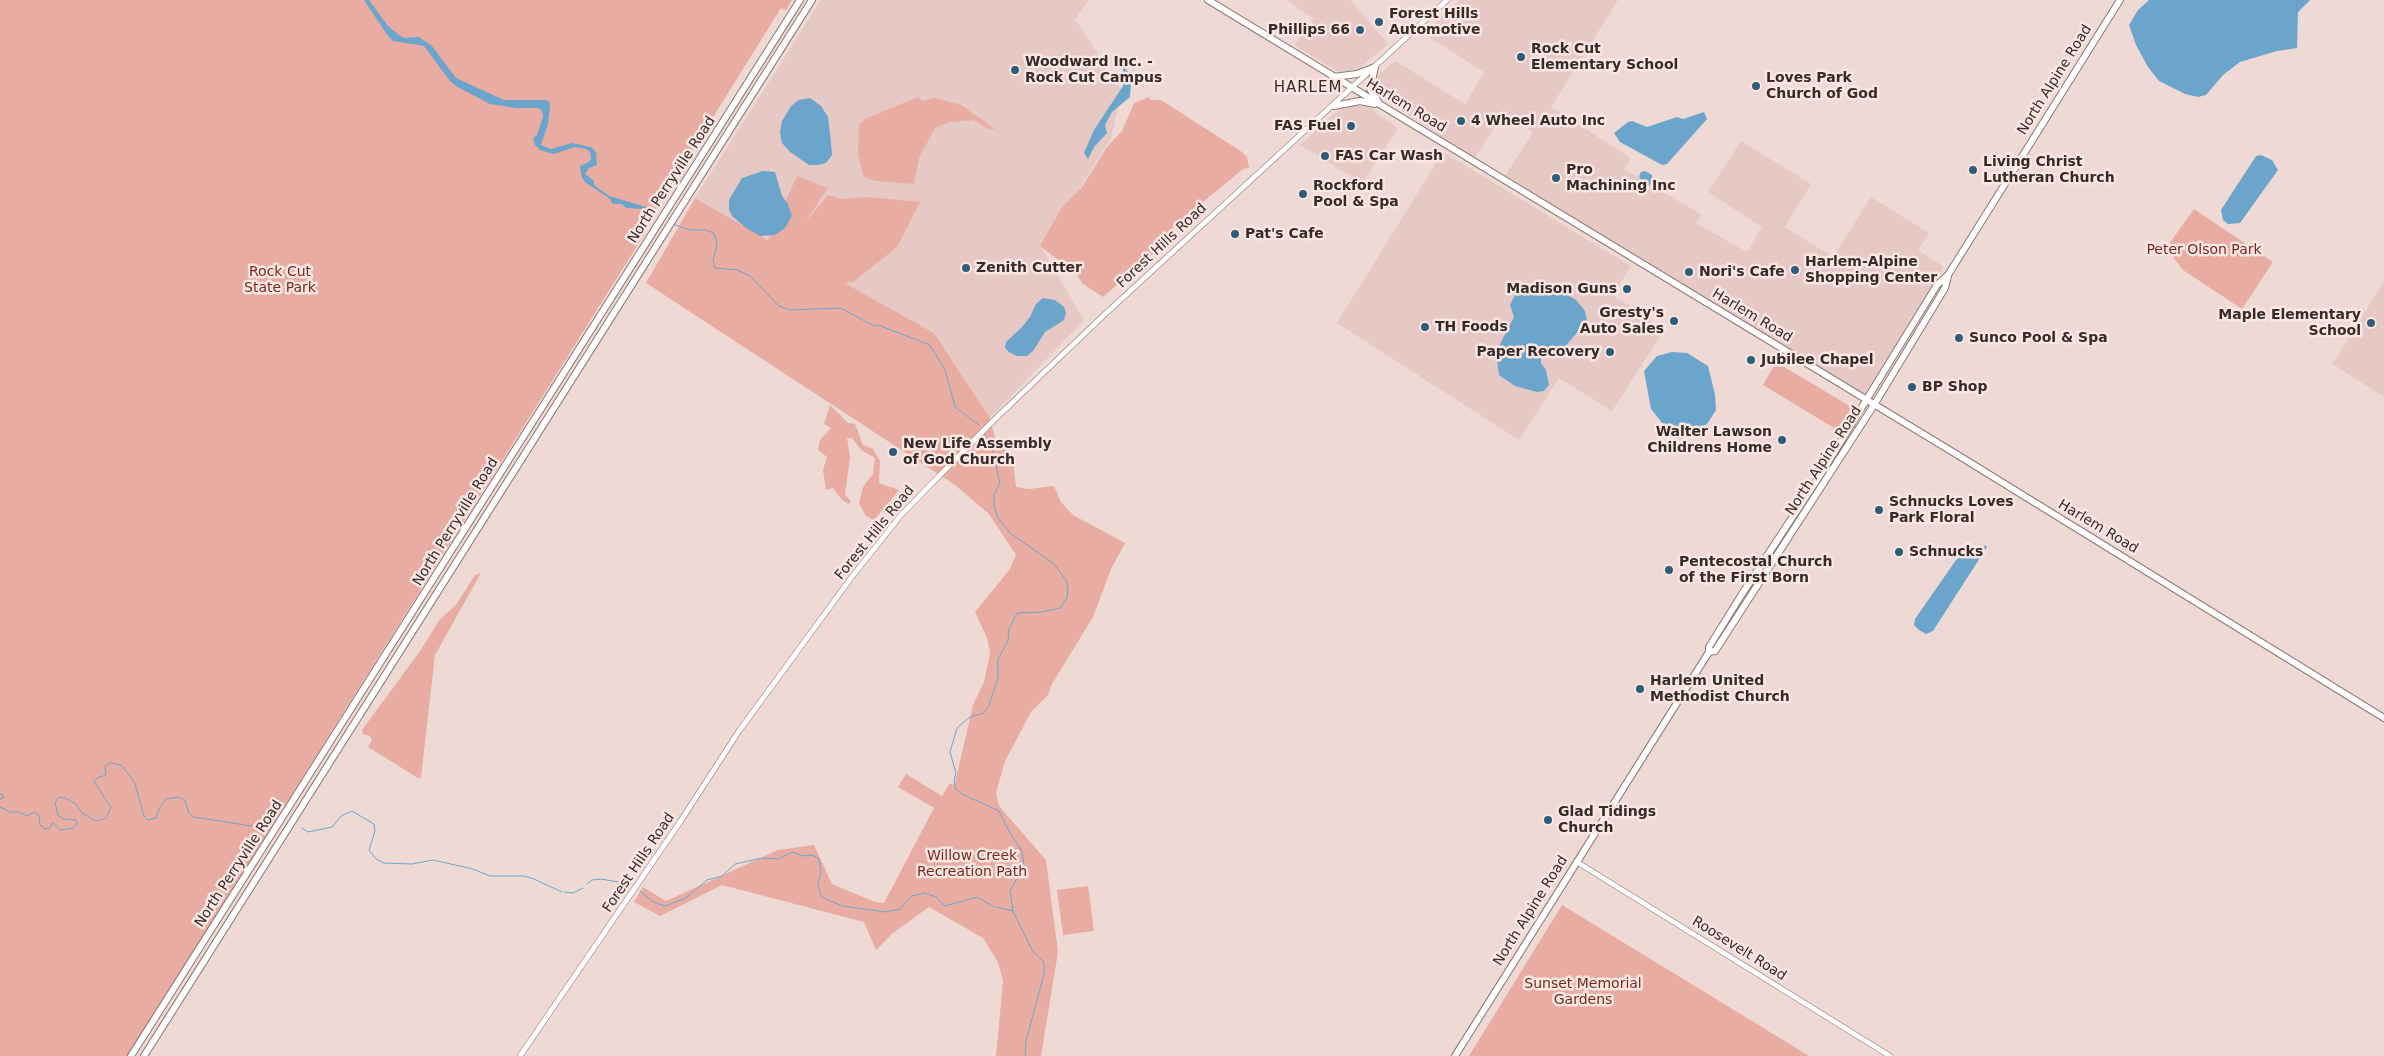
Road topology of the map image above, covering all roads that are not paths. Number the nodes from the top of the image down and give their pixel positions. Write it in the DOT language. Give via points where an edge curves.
graph roads {
  1 [pos="800,0"];
  2 [pos="812,0"];
  3 [pos="1208,0"];
  4 [pos="1447,0"];
  5 [pos="2120,0"];
  6 [pos="1375,67"];
  7 [pos="1333,77"];
  8 [pos="1352,88"];
  9 [pos="1334,106"];
  10 [pos="1381,106"];
  11 [pos="1948,275"];
  12 [pos="1866,400"];
  13 [pos="1874,406"];
  14 [pos="1709,652"];
  15 [pos="2384,718"];
  16 [pos="1576,862"];
  17 [pos="131,1056"];
  18 [pos="144,1056"];
  19 [pos="520,1056"];
  20 [pos="1455,1056"];
  21 [pos="1890,1056"];
  1 -- 17 [label="main road, North Perryville Road"];
  2 -- 18 [label="main road, North Perryville Road"];
  3 -- 7 [label="main road, Harlem Road"];
  4 -- 6 [label="street, Forest Hills Road"];
  5 -- 11 [label="main road, North Alpine Road"];
  6 -- 7 [label="main road" via="1357,74"];
  6 -- 8 [label="street, Forest Hills Road"];
  6 -- 10 [label="main road" via="1370,89"];
  7 -- 8 [label="main road, Harlem Road"];
  8 -- 9 [label="street, Forest Hills Road"];
  8 -- 10 [label="main road, Harlem Road"];
  9 -- 10 [label="main road" via="1360,101"];
  9 -- 19 [label="street, Forest Hills Road" via="1096,322 901,515 739,731"];
  10 -- 12 [label="main road, Harlem Road"];
  11 -- 12 [label="main road, North Alpine Road" via="1937,285"];
  11 -- 13 [label="main road, North Alpine Road" via="1940,296"];
  12 -- 13 [label="main road, Harlem Road"];
  12 -- 14 [label="main road, North Alpine Road" via="1709,647"];
  13 -- 14 [label="main road, North Alpine Road" via="1715,651"];
  13 -- 15 [label="main road, Harlem Road"];
  14 -- 16 [label="main road, North Alpine Road"];
  16 -- 20 [label="main road, North Alpine Road"];
  16 -- 21 [label="street, Roosevelt Road"];
}
